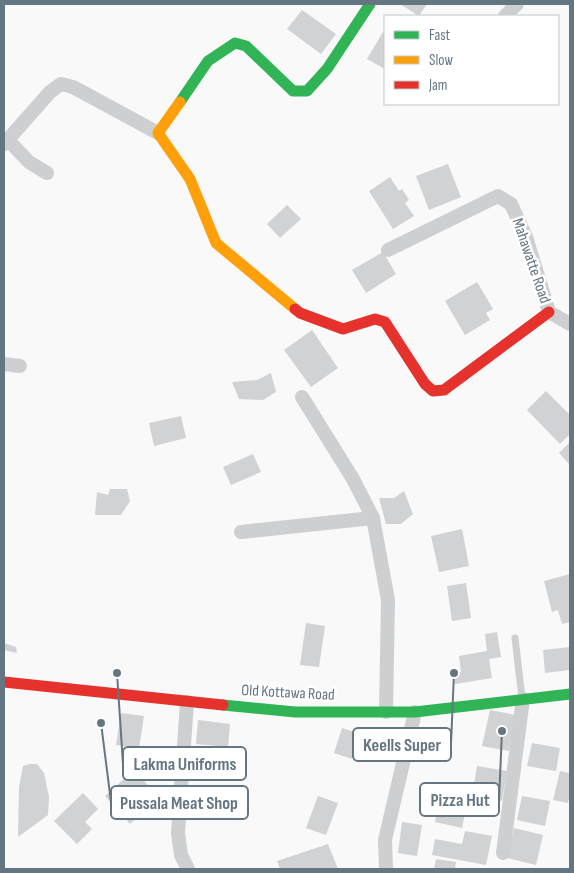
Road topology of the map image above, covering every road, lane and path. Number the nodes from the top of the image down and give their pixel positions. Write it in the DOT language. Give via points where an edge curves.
graph roads {
  1 [pos="370,4"];
  2 [pos="517,4"];
  3 [pos="506,15"];
  4 [pos="158,133"];
  5 [pos="6,142"];
  6 [pos="47,173"];
  7 [pos="388,250"];
  8 [pos="549,312"];
  9 [pos="570,324"];
  10 [pos="4,364"];
  11 [pos="20,366"];
  12 [pos="302,397"];
  13 [pos="373,518"];
  14 [pos="241,532"];
  15 [pos="514,638"];
  16 [pos="4,682"];
  17 [pos="570,694"];
  18 [pos="523,699"];
  19 [pos="187,702"];
  20 [pos="386,712"];
  21 [pos="415,712"];
  22 [pos="503,853"];
  23 [pos="188,869"];
  24 [pos="386,869"];
  1 -- 4 [label="street" via="327,69 307,91 292,91 246,46 234,44 208,61"];
  2 -- 3 [label="street"];
  4 -- 5 [label="street" via="73,87 61,84"];
  4 -- 8 [label="street" via="190,179 216,243 300,313 343,329 382,319 425,384 434,391 444,390"];
  5 -- 6 [label="street"];
  7 -- 8 [label="street, Mahawatte Road" via="498,196 511,204 526,237"];
  8 -- 9 [label="street, Mahawatte Road"];
  10 -- 11 [label="street"];
  12 -- 13 [label="street" via="354,479"];
  13 -- 14 [label="street"];
  13 -- 20 [label="street" via="388,600"];
  15 -- 18 [label="lane"];
  16 -- 19 [label="street, Old Kottawa Road"];
  17 -- 18 [label="street, Old Kottawa Road"];
  18 -- 21 [label="street, Old Kottawa Road"];
  18 -- 22 [label="street"];
  19 -- 20 [label="street, Old Kottawa Road" via="295,712"];
  19 -- 23 [label="street" via="178,833 181,855"];
  20 -- 21 [label="street, Old Kottawa Road"];
  21 -- 24 [label="street" via="385,840"];
}
